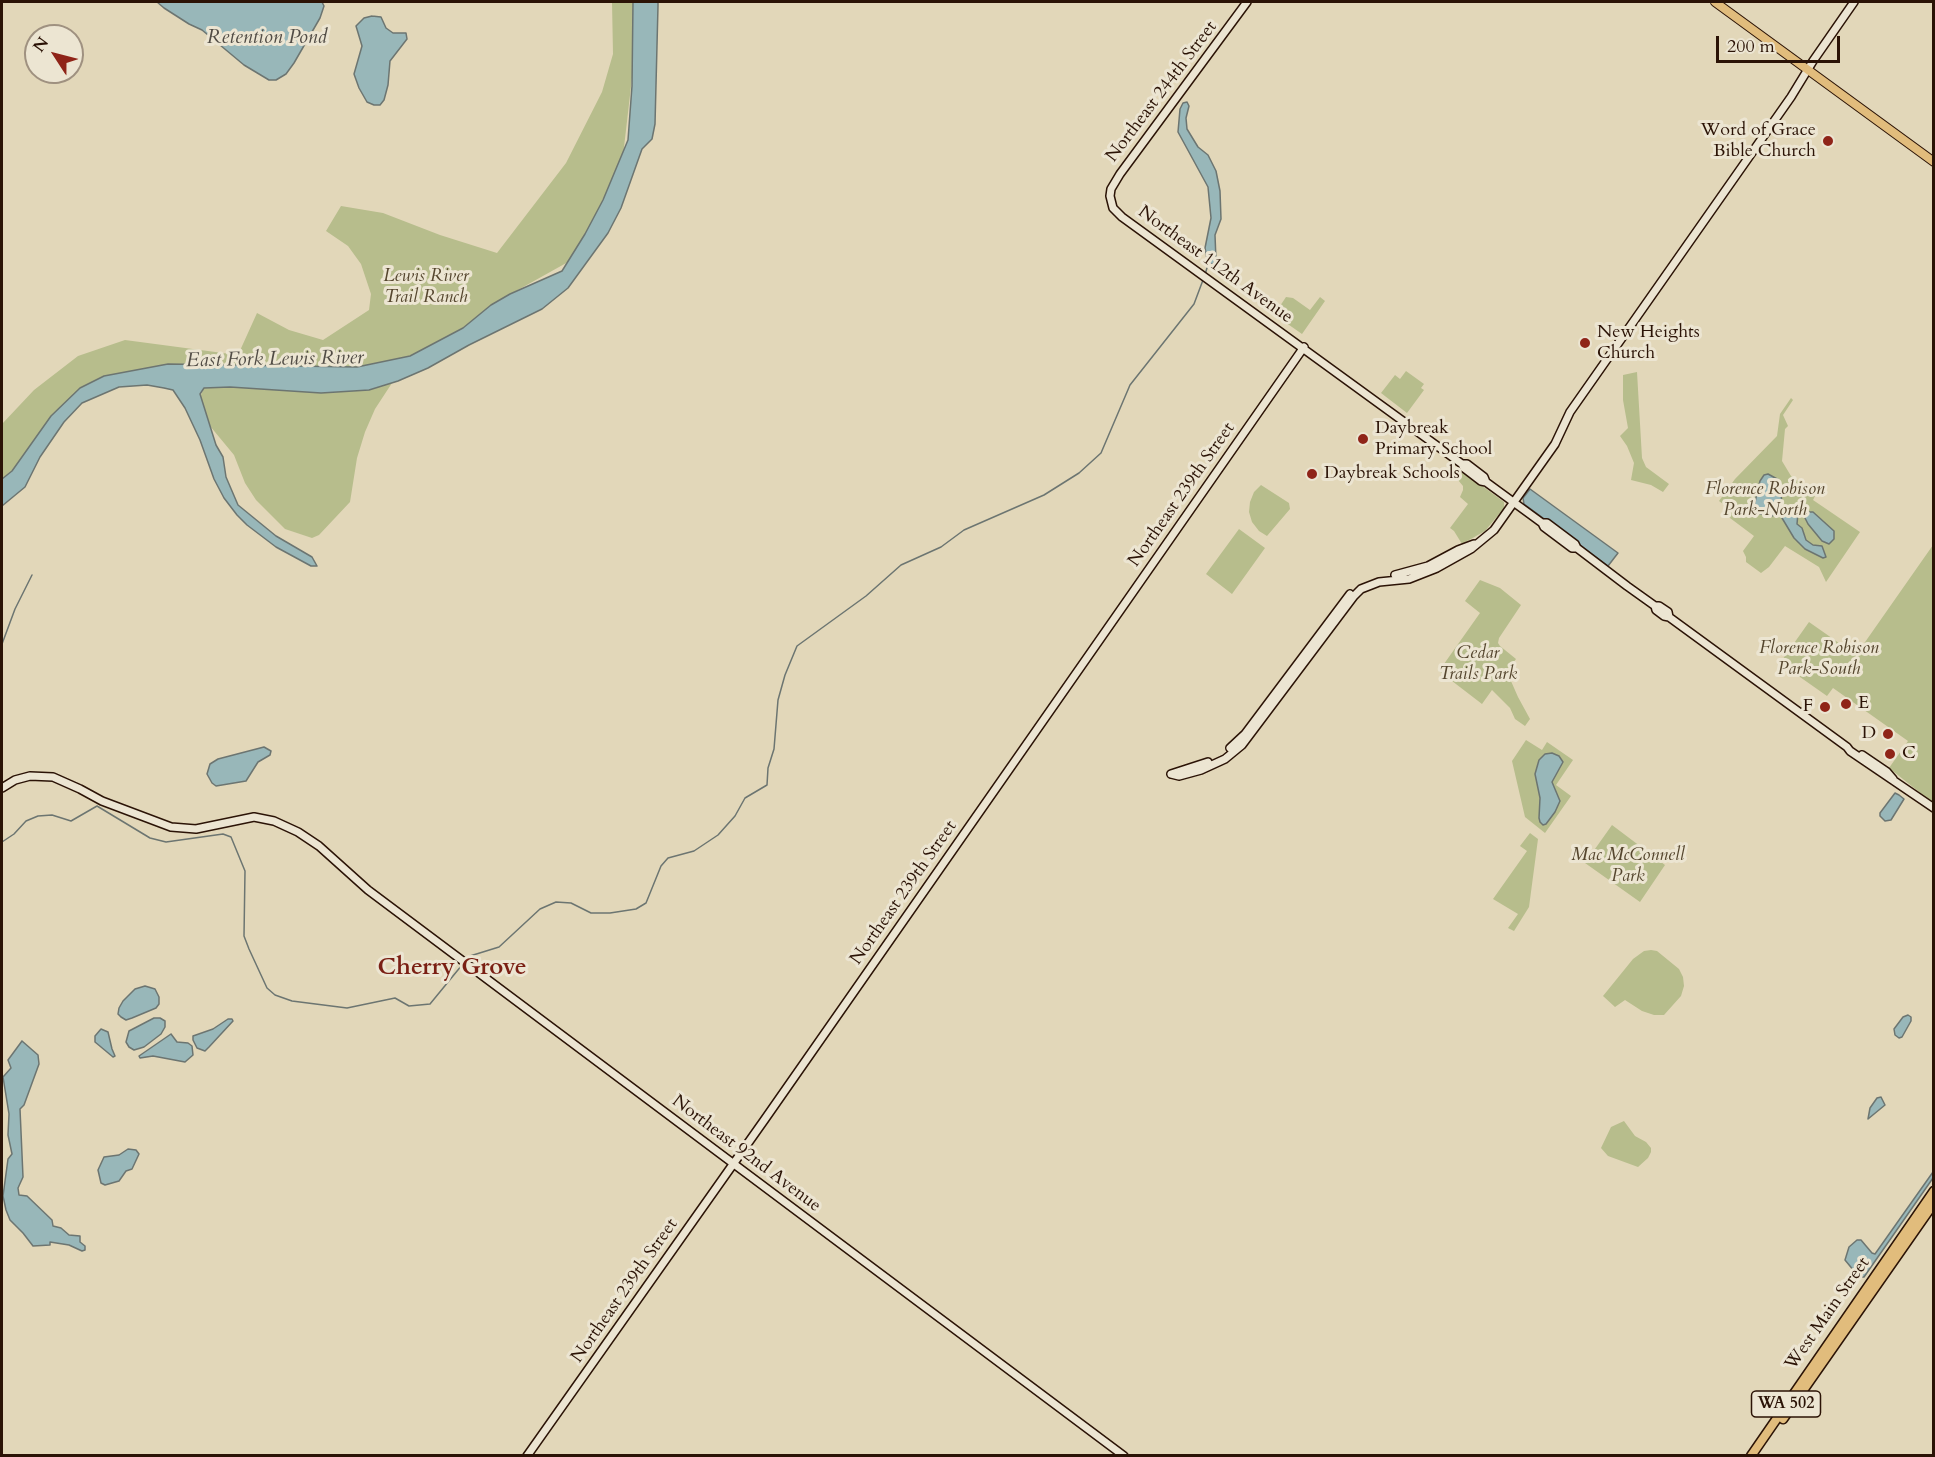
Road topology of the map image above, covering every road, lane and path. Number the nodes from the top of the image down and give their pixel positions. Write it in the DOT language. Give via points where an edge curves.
graph roads {
  1 [pos="1247,2"];
  2 [pos="1715,2"];
  3 [pos="1854,2"];
  4 [pos="1808,70"];
  5 [pos="1934,162"];
  6 [pos="1111,204"];
  7 [pos="1304,347"];
  8 [pos="1514,502"];
  9 [pos="1476,544"];
  10 [pos="2,788"];
  11 [pos="1934,808"];
  12 [pos="734,1163"];
  13 [pos="1934,1191"];
  14 [pos="1934,1203"];
  15 [pos="527,1455"];
  16 [pos="1124,1455"];
  17 [pos="1750,1455"];
  18 [pos="1757,1455"];
  1 -- 6 [label="street, Northeast 244th Street" via="1120,174 1111,189"];
  2 -- 4 [label="main road"];
  3 -- 4 [label="street"];
  4 -- 5 [label="main road"];
  4 -- 8 [label="street" via="1570,412 1555,444"];
  6 -- 7 [label="street, Northeast 112th Avenue" via="1122,217"];
  7 -- 8 [label="street, Northeast 112th Avenue"];
  7 -- 12 [label="street, Northeast 239th Street"];
  8 -- 9 [label="street" via="1494,530"];
  8 -- 11 [label="street, Northeast 112th Avenue" via="1572,548 1668,612 1669,617"];
  9 -- 9 [label="street" via="1423,568 1378,577 1358,586 1238,742 1213,760 1171,774 1201,771 1242,745 1361,589 1415,577"];
  10 -- 12 [label="street, Northeast 92nd Avenue" via="30,776 53,777 102,801 183,829 246,818 264,818 285,825 311,840 351,877"];
  12 -- 15 [label="street, Northeast 239th Street"];
  12 -- 16 [label="street, Northeast 92nd Avenue"];
  13 -- 17 [label="highway, West Main Street / WA 502"];
  14 -- 18 [label="highway, West Main Street / WA 502"];
}
